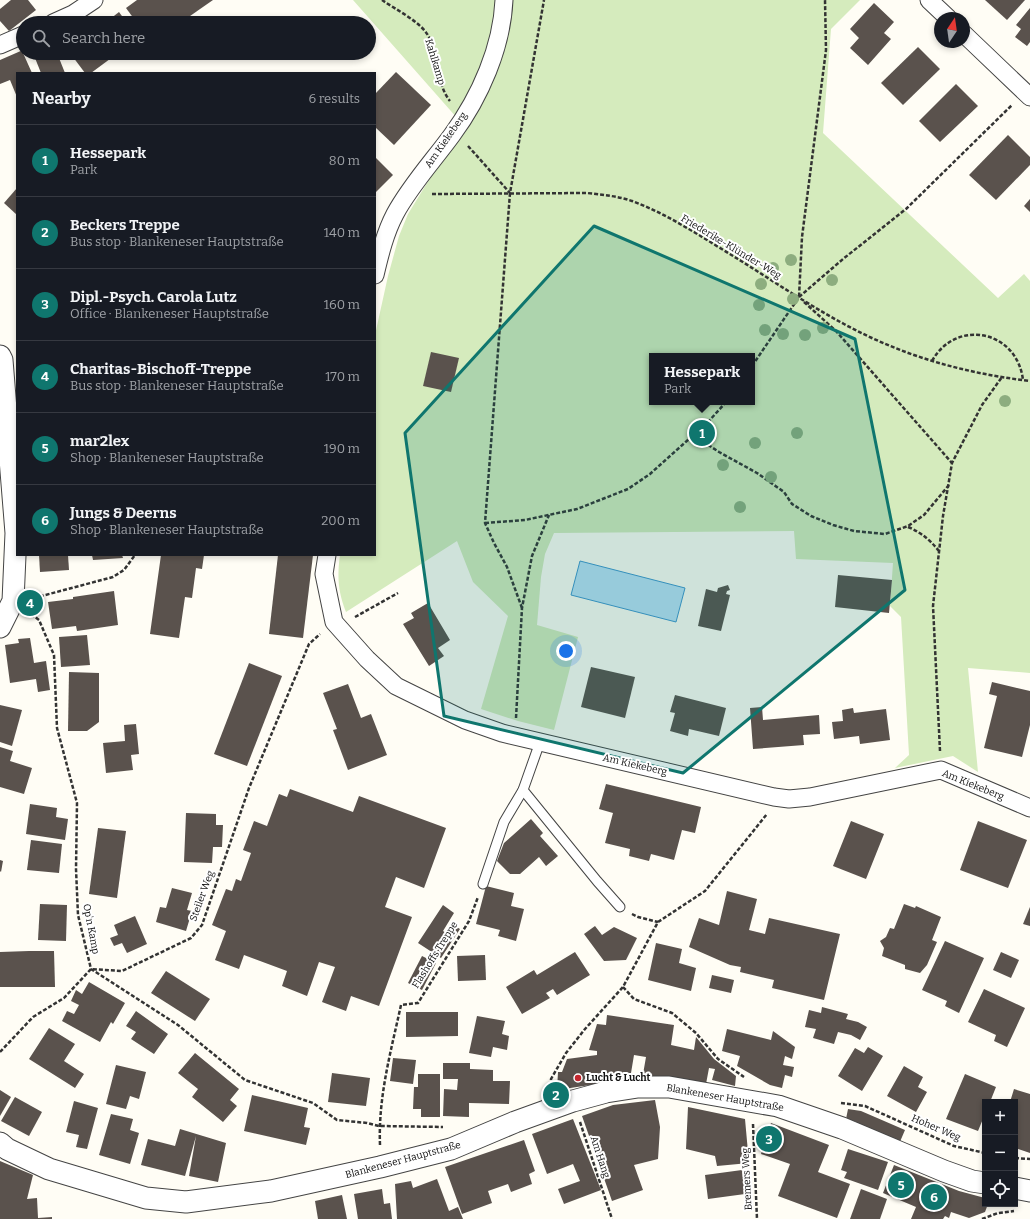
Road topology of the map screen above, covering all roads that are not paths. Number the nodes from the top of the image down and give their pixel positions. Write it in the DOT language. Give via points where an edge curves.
graph roads {
  1 [pos="94,0"];
  2 [pos="504,0"];
  3 [pos="929,0"];
  4 [pos="942,12"];
  5 [pos="68,16"];
  6 [pos="16,38"];
  7 [pos="970,39"];
  8 [pos="0,45"];
  9 [pos="1028,92"];
  10 [pos="376,271"];
  11 [pos="0,356"];
  12 [pos="327,556"];
  13 [pos="0,627"];
  14 [pos="540,742"];
  15 [pos="523,790"];
  16 [pos="1030,808"];
  17 [pos="483,884"];
  18 [pos="620,907"];
  19 [pos="0,1143"];
  20 [pos="982,1182"];
  21 [pos="1018,1188"];
  22 [pos="1030,1190"];
  1 -- 5 [label="street"];
  2 -- 10 [label="street, Am Kiekeberg" via="500,31 490,66 466,114 394,215 385,236"];
  3 -- 4 [label="street"];
  6 -- 8 [label="street"];
  7 -- 9 [label="street"];
  11 -- 13 [label="street" via="16,533 13,601"];
  12 -- 14 [label="street, Am Kiekeberg" via="324,574 334,622 367,659 396,686 465,720 502,733"];
  14 -- 15 [label="lane"];
  14 -- 16 [label="street, Am Kiekeberg" via="789,799 941,770"];
  15 -- 17 [label="lane" via="504,822"];
  15 -- 18 [label="lane"];
  19 -- 20 [label="street, Blankeneser Hauptstraße" via="49,1169 146,1198 186,1202 271,1191 380,1167 444,1151 573,1100 632,1088 669,1087 778,1106 842,1128 944,1171"];
  21 -- 22 [label="street"];
}
